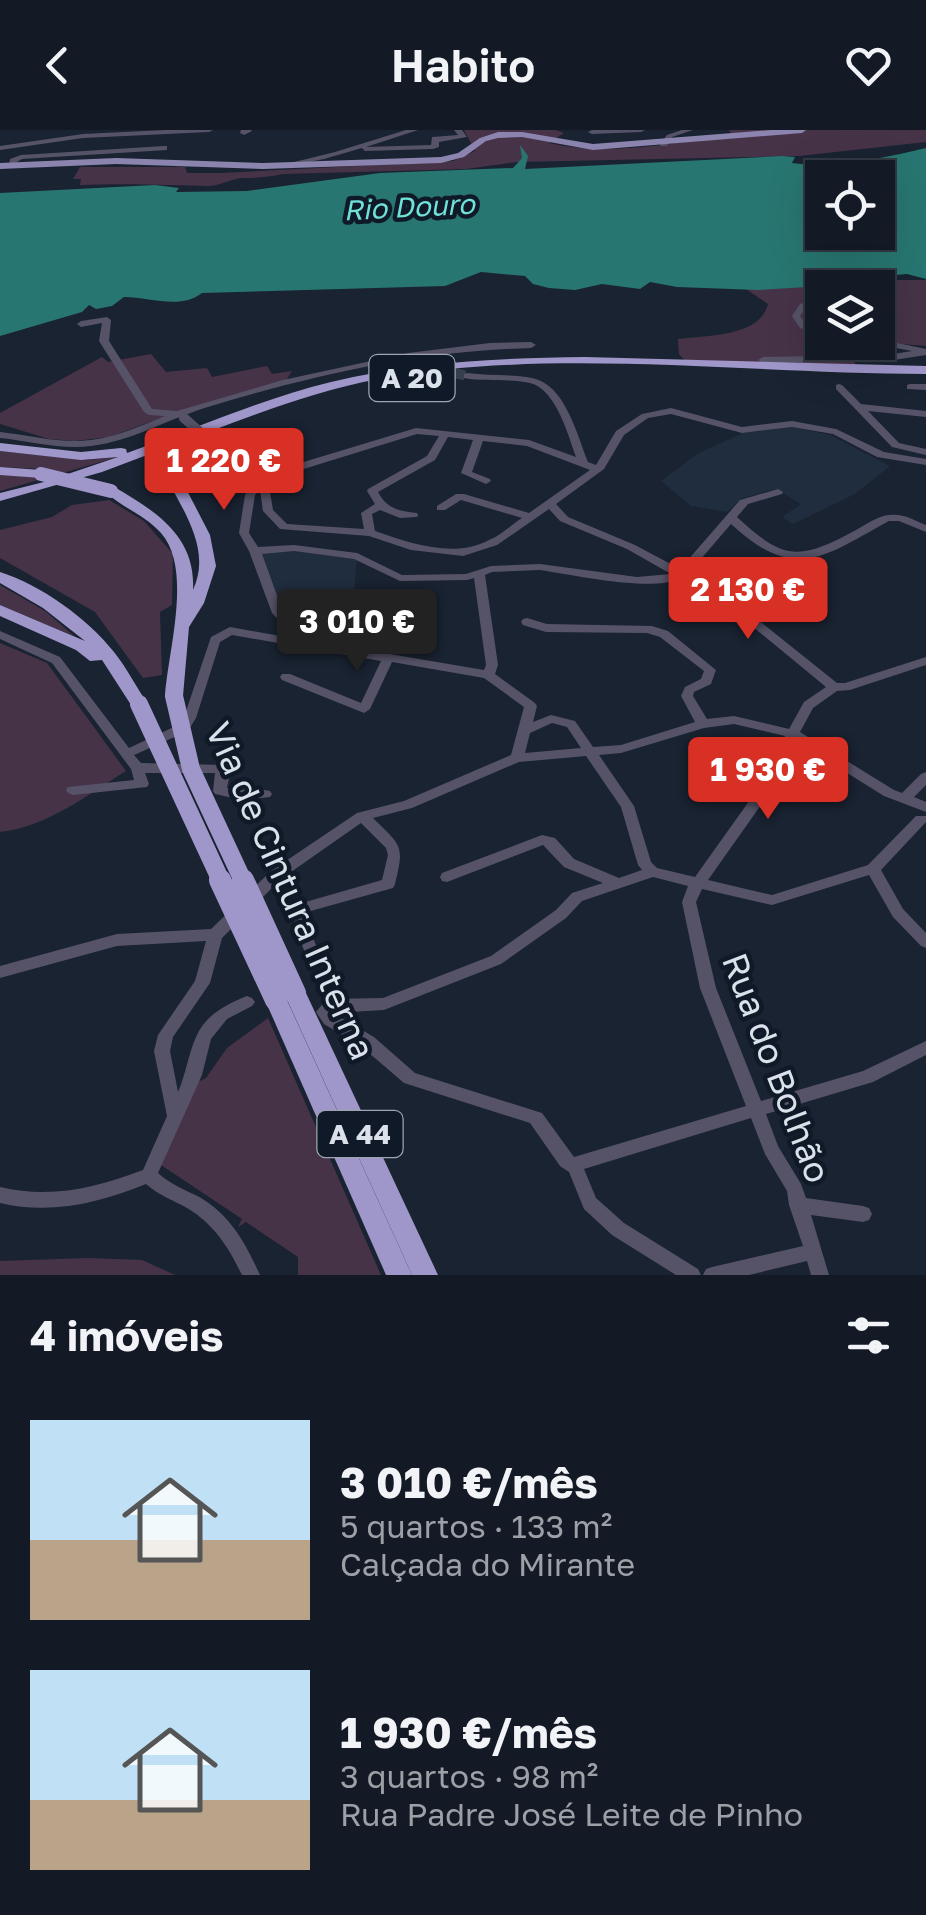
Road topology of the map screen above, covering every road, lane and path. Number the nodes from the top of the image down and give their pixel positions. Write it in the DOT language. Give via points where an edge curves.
graph roads {
  1 [pos="209,130"];
  2 [pos="414,130"];
  3 [pos="458,130"];
  4 [pos="642,130"];
  5 [pos="689,130"];
  6 [pos="802,130"];
  7 [pos="179,131"];
  8 [pos="592,132"];
  9 [pos="664,144"];
  10 [pos="0,148"];
  11 [pos="164,148"];
  12 [pos="357,149"];
  13 [pos="13,165"];
  14 [pos="0,166"];
  15 [pos="288,166"];
  16 [pos="805,305"];
  17 [pos="81,324"];
  18 [pos="805,327"];
  19 [pos="530,345"];
  20 [pos="895,346"];
  21 [pos="926,352"];
  22 [pos="392,359"];
  23 [pos="763,360"];
  24 [pos="424,366"];
  25 [pos="926,373"];
  26 [pos="467,376"];
  27 [pos="839,387"];
  28 [pos="910,387"];
  29 [pos="926,387"];
  30 [pos="862,407"];
  31 [pos="926,414"];
  32 [pos="181,416"];
  33 [pos="239,417"];
  34 [pos="445,434"];
  35 [pos="0,435"];
  36 [pos="478,438"];
  37 [pos="0,447"];
  38 [pos="926,452"];
  39 [pos="926,462"];
  40 [pos="590,466"];
  41 [pos="0,472"];
  42 [pos="262,478"];
  43 [pos="486,481"];
  44 [pos="778,492"];
  45 [pos="0,500"];
  46 [pos="381,504"];
  47 [pos="551,504"];
  48 [pos="441,508"];
  49 [pos="413,515"];
  50 [pos="530,517"];
  51 [pos="731,518"];
  52 [pos="926,529"];
  53 [pos="370,533"];
  54 [pos="256,551"];
  55 [pos="448,554"];
  56 [pos="479,574"];
  57 [pos="679,575"];
  58 [pos="0,577"];
  59 [pos="444,579"];
  60 [pos="0,610"];
  61 [pos="527,622"];
  62 [pos="181,626"];
  63 [pos="0,636"];
  64 [pos="308,643"];
  65 [pos="388,658"];
  66 [pos="926,662"];
  67 [pos="488,675"];
  68 [pos="286,677"];
  69 [pos="122,681"];
  70 [pos="834,686"];
  71 [pos="703,724"];
  72 [pos="525,730"];
  73 [pos="794,734"];
  74 [pos="126,754"];
  75 [pos="591,754"];
  76 [pos="517,758"];
  77 [pos="137,768"];
  78 [pos="926,776"];
  79 [pos="73,790"];
  80 [pos="265,794"];
  81 [pos="904,798"];
  82 [pos="362,816"];
  83 [pos="924,816"];
  84 [pos="874,869"];
  85 [pos="653,872"];
  86 [pos="447,878"];
  87 [pos="617,883"];
  88 [pos="699,884"];
  89 [pos="215,935"];
  90 [pos="926,942"];
  91 [pos="312,956"];
  92 [pos="0,972"];
  93 [pos="286,997"];
  94 [pos="247,1002"];
  95 [pos="926,1048"];
  96 [pos="758,1109"];
  97 [pos="174,1113"];
  98 [pos="576,1167"];
  99 [pos="149,1175"];
  100 [pos="0,1195"];
  101 [pos="798,1205"];
  102 [pos="863,1214"];
  103 [pos="812,1252"];
  104 [pos="747,1271"];
  105 [pos="251,1275"];
  106 [pos="399,1275"];
  107 [pos="425,1275"];
  108 [pos="692,1275"];
  109 [pos="712,1275"];
  110 [pos="820,1275"];
  1 -- 7 [label="street"];
  2 -- 12 [label="street"];
  3 -- 12 [label="street" via="462,138"];
  4 -- 8 [label="street"];
  5 -- 9 [label="street"];
  6 -- 9 [label="main road"];
  7 -- 10 [label="street"];
  9 -- 15 [label="main road" via="578,146 507,134 484,138 454,158"];
  11 -- 13 [label="street" via="21,157"];
  12 -- 15 [label="street"];
  13 -- 14 [label="main road"];
  13 -- 15 [label="main road"];
  16 -- 18 [label="street" via="796,316"];
  17 -- 32 [label="street" via="104,318 104,341 149,412"];
  19 -- 22 [label="street"];
  20 -- 21 [label="street"];
  21 -- 23 [label="street"];
  22 -- 24 [label="street"];
  22 -- 32 [label="street"];
  25 -- 33 [label="highway, A 20" via="480,364 322,387"];
  26 -- 40 [label="street" via="546,387"];
  27 -- 30 [label="street"];
  28 -- 29 [label="street"];
  30 -- 31 [label="street"];
  30 -- 38 [label="street" via="896,445"];
  32 -- 35 [label="street" via="87,444"];
  32 -- 42 [label="street, bridge"];
  33 -- 37 [label="highway" via="100,455"];
  33 -- 45 [label="highway, A 20" via="129,466 55,491"];
  33 -- 62 [label="highway" via="186,448 172,464 210,553 208,576"];
  34 -- 36 [label="street"];
  34 -- 42 [label="street" via="407,432"];
  34 -- 46 [label="street" via="431,458 372,492"];
  36 -- 40 [label="street" via="530,443"];
  36 -- 43 [label="street" via="466,474"];
  39 -- 40 [label="street" via="881,455 836,432 792,424 742,430 671,411 646,416 620,433 600,466"];
  40 -- 47 [label="street"];
  41 -- 62 [label="highway, A 44, bridge" via="111,491 152,514 173,536 188,573"];
  42 -- 53 [label="street" via="268,511 284,527"];
  42 -- 54 [label="street" via="243,523"];
  44 -- 51 [label="street" via="744,502"];
  46 -- 49 [label="street" via="392,514"];
  46 -- 53 [label="street" via="366,513"];
  47 -- 50 [label="street"];
  47 -- 57 [label="street" via="564,519"];
  48 -- 50 [label="street" via="460,496"];
  50 -- 55 [label="street" via="493,543"];
  51 -- 52 [label="street" via="766,550 797,558 887,518"];
  51 -- 57 [label="street"];
  53 -- 55 [label="street"];
  54 -- 59 [label="street" via="357,556 392,577"];
  54 -- 64 [label="street" via="278,613"];
  55 -- 59 [label="street"];
  56 -- 57 [label="street" via="540,567 637,580"];
  56 -- 59 [label="street"];
  56 -- 67 [label="street"];
  57 -- 70 [label="street" via="728,601"];
  58 -- 69 [label="highway, A 44" via="85,634"];
  60 -- 69 [label="highway" via="82,646"];
  61 -- 71 [label="street" via="664,634 710,670 687,696"];
  62 -- 93 [label="highway, Via de Cintura Interna / A 44, bridge" via="174,696 191,770"];
  63 -- 74 [label="street" via="56,660"];
  64 -- 65 [label="street"];
  64 -- 74 [label="street" via="244,631 221,634 183,728"];
  65 -- 67 [label="street"];
  65 -- 68 [label="street" via="364,709"];
  66 -- 70 [label="street"];
  67 -- 72 [label="street" via="530,706"];
  69 -- 93 [label="highway, Via de Cintura Interna / A 44, bridge"];
  70 -- 73 [label="street" via="808,705"];
  71 -- 73 [label="street" via="734,720"];
  71 -- 75 [label="street"];
  72 -- 75 [label="street" via="551,719 568,721"];
  72 -- 76 [label="street"];
  73 -- 81 [label="street"];
  73 -- 88 [label="street"];
  74 -- 77 [label="street"];
  75 -- 76 [label="street"];
  75 -- 85 [label="street" via="627,806"];
  76 -- 82 [label="street"];
  77 -- 79 [label="street" via="142,784"];
  77 -- 80 [label="street" via="219,768 220,791"];
  78 -- 81 [label="street"];
  81 -- 83 [label="street" via="907,808"];
  82 -- 89 [label="street" via="276,875"];
  82 -- 91 [label="street" via="392,846 392,878 300,909"];
  83 -- 84 [label="street"];
  84 -- 88 [label="street" via="772,900"];
  84 -- 90 [label="street" via="898,913"];
  85 -- 87 [label="street"];
  85 -- 88 [label="street"];
  86 -- 87 [label="street" via="542,840 569,863"];
  87 -- 98 [label="street" via="578,897 496,960 384,1004 330,1006 324,1012 410,1078 536,1118"];
  88 -- 96 [label="street, Rua do Bolhão" via="688,902 701,965"];
  89 -- 92 [label="street" via="117,940"];
  89 -- 97 [label="street" via="202,983 162,1051"];
  93 -- 106 [label="highway, Via de Cintura Interna / A 44"];
  93 -- 107 [label="highway, Via de Cintura Interna / A 44"];
  94 -- 97 [label="street" via="222,1014 204,1036"];
  95 -- 96 [label="street" via="866,1077"];
  96 -- 98 [label="street"];
  96 -- 101 [label="street, Rua do Bolhão"];
  97 -- 99 [label="street"];
  98 -- 108 [label="street" via="590,1203 618,1229"];
  99 -- 100 [label="street" via="73,1198"];
  99 -- 105 [label="street" via="231,1233"];
  101 -- 102 [label="street"];
  101 -- 103 [label="street, Rua do Bolhão"];
  103 -- 104 [label="street"];
  103 -- 110 [label="street, Rua do Bolhão"];
  104 -- 109 [label="street"];
}
